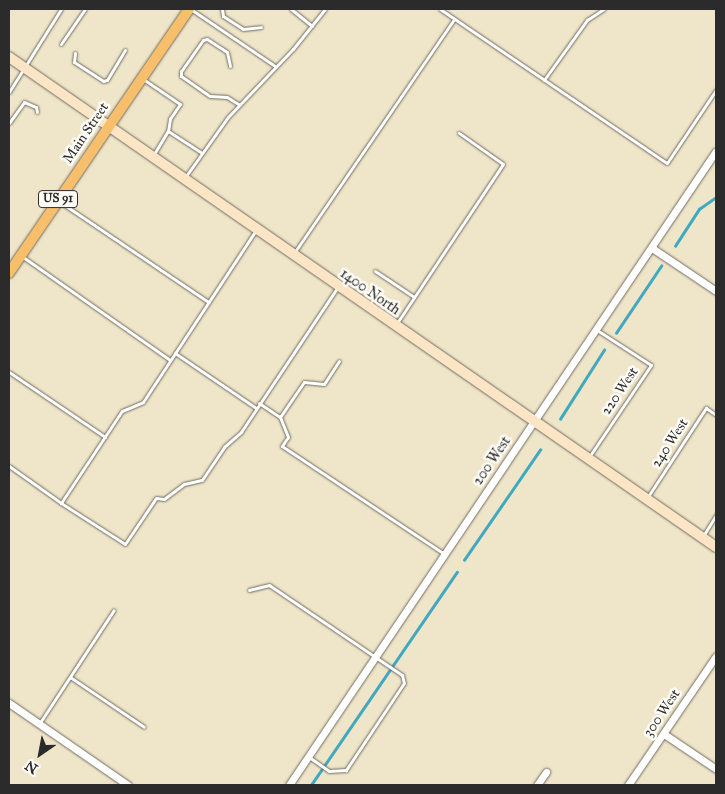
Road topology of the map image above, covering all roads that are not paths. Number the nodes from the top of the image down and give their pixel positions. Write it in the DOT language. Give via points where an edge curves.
graph roads {
  1 [pos="61,9"];
  2 [pos="85,9"];
  3 [pos="189,9"];
  4 [pos="222,9"];
  5 [pos="290,9"];
  6 [pos="325,9"];
  7 [pos="440,9"];
  8 [pos="604,9"];
  9 [pos="454,19"];
  10 [pos="312,26"];
  11 [pos="262,27"];
  12 [pos="61,44"];
  13 [pos="125,50"];
  14 [pos="75,53"];
  15 [pos="9,58"];
  16 [pos="230,66"];
  17 [pos="275,66"];
  18 [pos="24,68"];
  19 [pos="140,77"];
  20 [pos="544,80"];
  21 [pos="716,90"];
  22 [pos="9,92"];
  23 [pos="240,105"];
  24 [pos="37,112"];
  25 [pos="9,123"];
  26 [pos="108,125"];
  27 [pos="168,131"];
  28 [pos="459,133"];
  29 [pos="202,153"];
  30 [pos="152,156"];
  31 [pos="715,156"];
  32 [pos="184,179"];
  33 [pos="57,200"];
  34 [pos="257,229"];
  35 [pos="652,248"];
  36 [pos="20,255"];
  37 [pos="292,255"];
  38 [pos="375,271"];
  39 [pos="9,273"];
  40 [pos="338,286"];
  41 [pos="716,291"];
  42 [pos="414,297"];
  43 [pos="208,302"];
  44 [pos="395,326"];
  45 [pos="596,330"];
  46 [pos="175,353"];
  47 [pos="170,360"];
  48 [pos="340,362"];
  49 [pos="9,372"];
  50 [pos="259,403"];
  51 [pos="256,408"];
  52 [pos="716,414"];
  53 [pos="280,417"];
  54 [pos="533,422"];
  55 [pos="105,437"];
  56 [pos="588,460"];
  57 [pos="9,466"];
  58 [pos="646,500"];
  59 [pos="61,503"];
  60 [pos="716,515"];
  61 [pos="702,538"];
  62 [pos="716,548"];
  63 [pos="444,554"];
  64 [pos="249,590"];
  65 [pos="114,610"];
  66 [pos="377,656"];
  67 [pos="716,656"];
  68 [pos="70,676"];
  69 [pos="9,703"];
  70 [pos="39,724"];
  71 [pos="144,727"];
  72 [pos="664,734"];
  73 [pos="309,757"];
  74 [pos="716,770"];
  75 [pos="546,772"];
  76 [pos="128,785"];
  77 [pos="289,785"];
  78 [pos="537,785"];
  79 [pos="628,785"];
  1 -- 18 [label="lane"];
  2 -- 12 [label="lane"];
  3 -- 17 [label="lane"];
  3 -- 19 [label="main road, Main Street / US 91"];
  4 -- 11 [label="lane" via="223,16 243,29"];
  5 -- 10 [label="lane"];
  6 -- 10 [label="lane"];
  7 -- 9 [label="lane"];
  8 -- 20 [label="lane" via="587,20"];
  9 -- 20 [label="lane"];
  9 -- 37 [label="lane"];
  10 -- 17 [label="lane"];
  13 -- 14 [label="lane" via="107,80 102,81 74,62"];
  15 -- 18 [label="main road, 1400 North"];
  16 -- 23 [label="lane" via="227,52 207,39 181,71 181,76 210,96 226,96"];
  17 -- 23 [label="lane"];
  18 -- 22 [label="lane"];
  18 -- 26 [label="main road, 1400 North"];
  19 -- 26 [label="main road, Main Street / US 91"];
  19 -- 27 [label="lane" via="180,104 170,119"];
  20 -- 21 [label="lane" via="668,163"];
  23 -- 29 [label="lane"];
  24 -- 25 [label="lane" via="36,107 24,102"];
  26 -- 30 [label="main road, 1400 North"];
  26 -- 33 [label="main road, Main Street / US 91"];
  27 -- 29 [label="lane"];
  27 -- 30 [label="lane"];
  28 -- 42 [label="lane" via="503,164"];
  29 -- 32 [label="lane"];
  30 -- 32 [label="main road, 1400 North"];
  31 -- 35 [label="street, 200 West"];
  32 -- 34 [label="main road, 1400 North"];
  33 -- 36 [label="main road, Main Street / US 91"];
  33 -- 43 [label="lane"];
  34 -- 37 [label="main road, 1400 North"];
  34 -- 43 [label="lane"];
  35 -- 41 [label="street"];
  35 -- 45 [label="street, 200 West"];
  36 -- 39 [label="main road, Main Street / US 91"];
  36 -- 47 [label="lane" via="96,305"];
  37 -- 40 [label="main road, 1400 North"];
  38 -- 42 [label="lane"];
  40 -- 44 [label="main road, 1400 North"];
  40 -- 50 [label="lane"];
  42 -- 44 [label="lane"];
  43 -- 46 [label="lane"];
  44 -- 54 [label="main road, 1400 North"];
  45 -- 54 [label="street, 200 West"];
  45 -- 56 [label="lane, 220 West" via="652,365"];
  46 -- 47 [label="lane"];
  46 -- 51 [label="lane"];
  47 -- 55 [label="lane" via="143,402 122,411"];
  48 -- 53 [label="lane" via="324,384 304,382"];
  49 -- 55 [label="lane"];
  50 -- 51 [label="lane"];
  50 -- 53 [label="lane"];
  51 -- 59 [label="lane" via="202,480 184,484 164,499 156,498 125,544"];
  52 -- 58 [label="lane, 240 West" via="706,408"];
  53 -- 63 [label="lane" via="288,437 282,446"];
  54 -- 56 [label="main road, 1400 North"];
  54 -- 63 [label="street, 200 West"];
  55 -- 59 [label="lane"];
  56 -- 58 [label="main road, 1400 North"];
  57 -- 59 [label="lane"];
  58 -- 61 [label="main road, 1400 North"];
  60 -- 61 [label="lane"];
  61 -- 62 [label="main road, 1400 North"];
  63 -- 66 [label="street, 200 West"];
  64 -- 66 [label="lane" via="269,585"];
  65 -- 68 [label="lane"];
  66 -- 73 [label="street, 200 West"];
  66 -- 73 [label="lane" via="402,675 404,682 346,770 329,771"];
  67 -- 72 [label="street, 300 West"];
  68 -- 70 [label="lane"];
  68 -- 71 [label="lane"];
  69 -- 70 [label="street"];
  70 -- 76 [label="street"];
  72 -- 74 [label="street"];
  72 -- 79 [label="street, 300 West"];
  73 -- 77 [label="street, 200 West"];
  75 -- 78 [label="street"];
}
